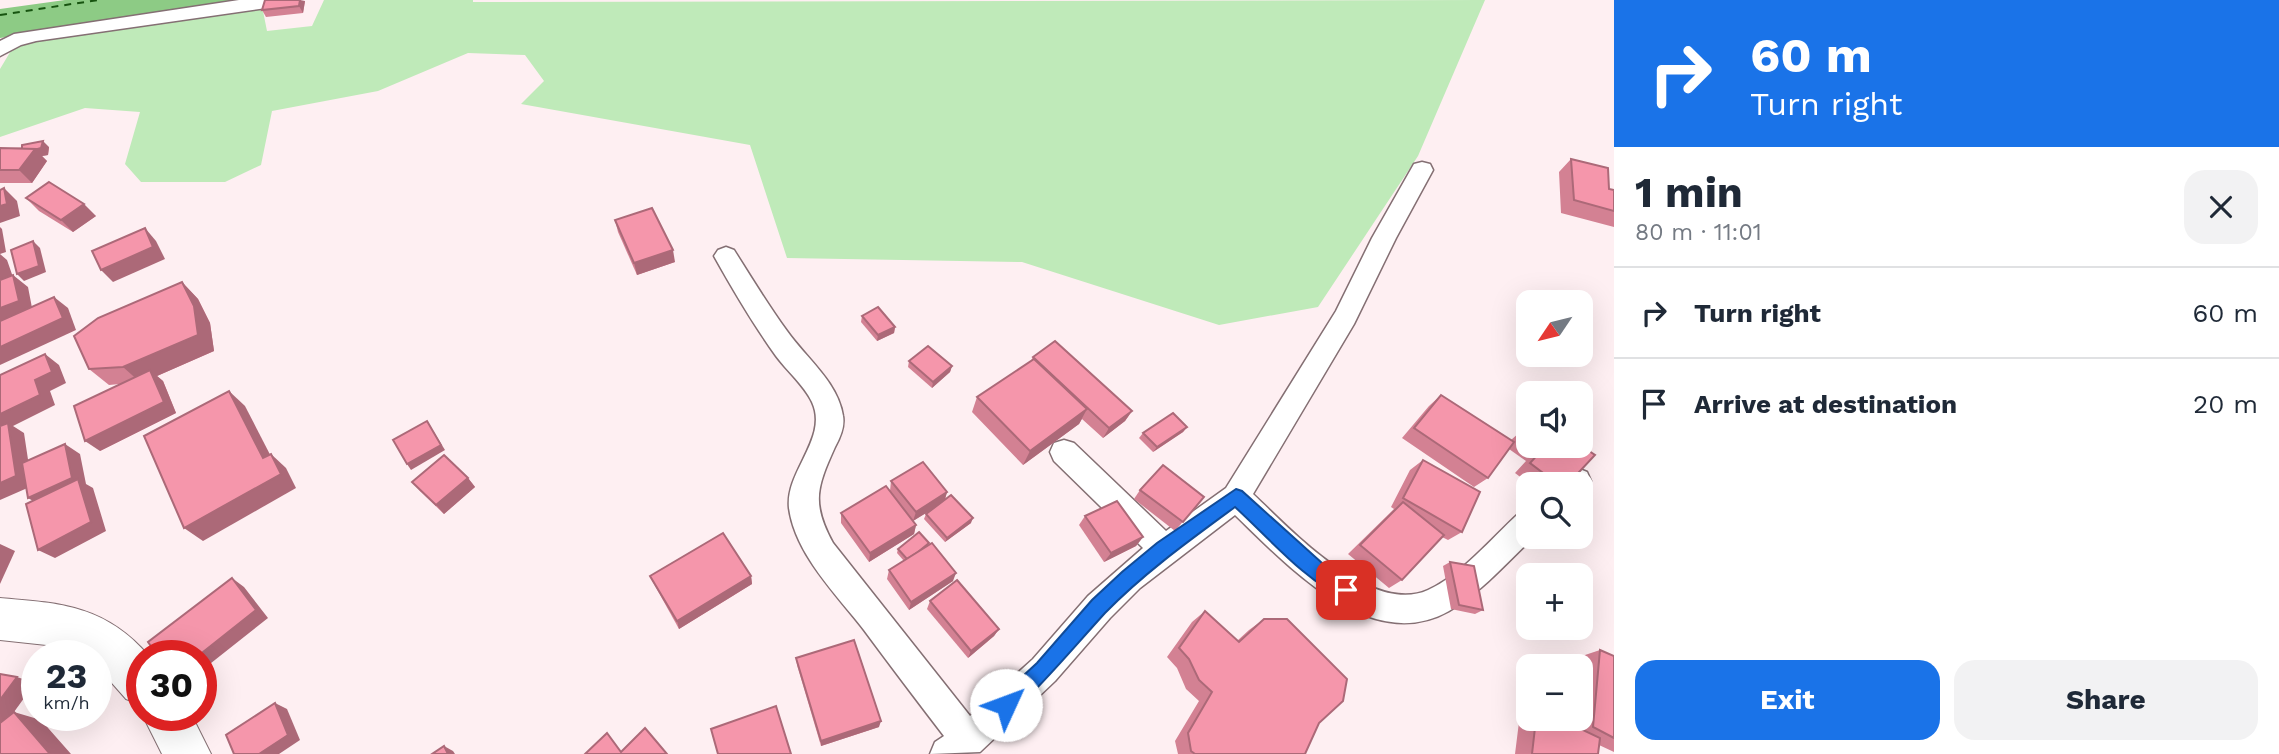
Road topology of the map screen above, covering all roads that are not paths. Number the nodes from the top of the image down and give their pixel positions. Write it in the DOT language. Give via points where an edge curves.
graph roads {
  1 [pos="281,0"];
  2 [pos="0,50"];
  3 [pos="1422,170"];
  4 [pos="726,256"];
  5 [pos="1063,452"];
  6 [pos="1236,497"];
  7 [pos="1516,534"];
  8 [pos="1164,549"];
  9 [pos="0,619"];
  10 [pos="126,665"];
  11 [pos="175,731"];
  12 [pos="957,747"];
  13 [pos="188,754"];
  1 -- 2 [label="street" via="36,35 13,40"];
  3 -- 6 [label="street" via="1345,317"];
  4 -- 12 [label="street" via="785,349 816,386 830,414 829,431 801,496 804,520"];
  5 -- 8 [label="street"];
  6 -- 7 [label="street" via="1336,583 1372,603 1402,611 1429,606"];
  6 -- 8 [label="street"];
  8 -- 12 [label="street" via="1099,607 1044,670"];
  9 -- 10 [label="main road" via="83,629 105,642"];
  11 -- 13 [label="main road"];
}
